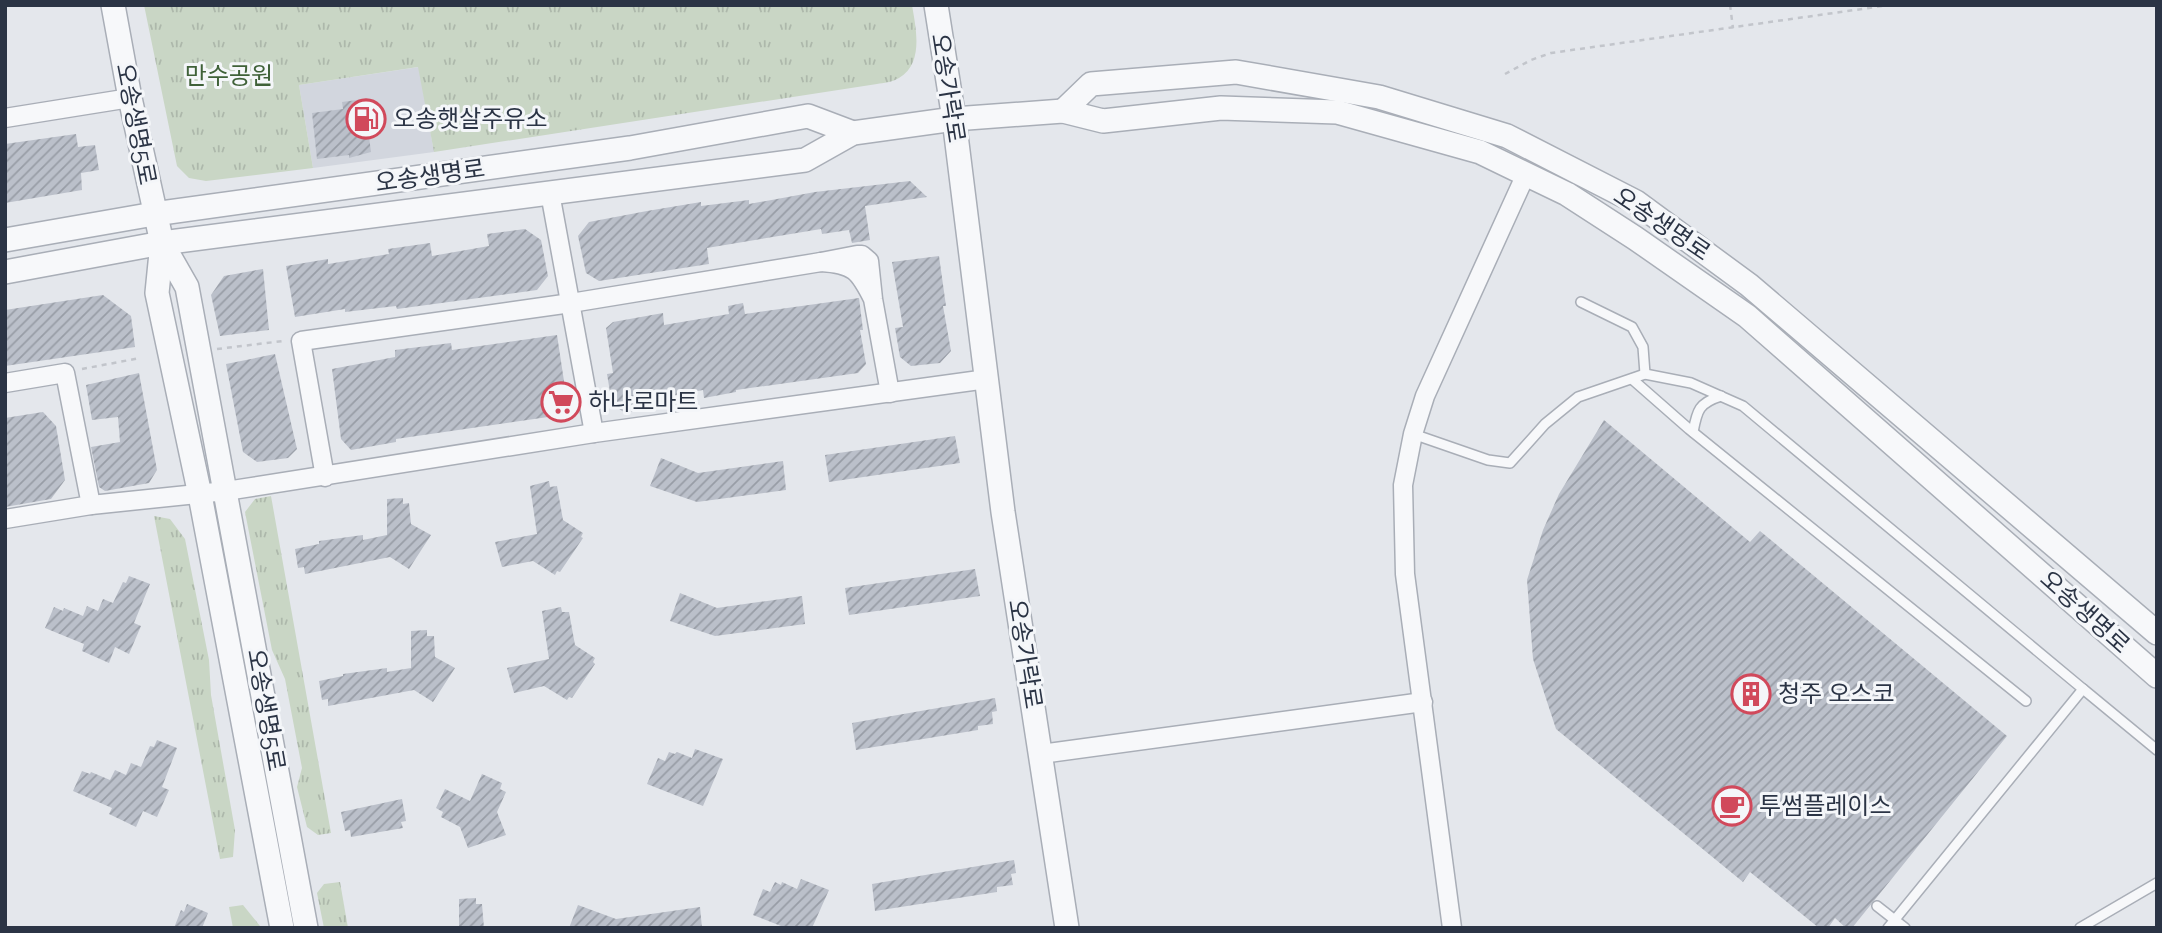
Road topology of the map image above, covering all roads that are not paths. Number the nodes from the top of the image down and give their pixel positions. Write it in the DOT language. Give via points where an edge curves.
graph roads {
  1 [pos="113,5"];
  2 [pos="936,5"];
  3 [pos="130,98"];
  4 [pos="1063,111"];
  5 [pos="5,118"];
  6 [pos="954,119"];
  7 [pos="853,133"];
  8 [pos="1526,174"];
  9 [pos="550,193"];
  10 [pos="154,214"];
  11 [pos="5,240"];
  12 [pos="162,243"];
  13 [pos="5,272"];
  14 [pos="1581,302"];
  15 [pos="571,303"];
  16 [pos="1645,374"];
  17 [pos="987,379"];
  18 [pos="1632,379"];
  19 [pos="5,383"];
  20 [pos="890,393"];
  21 [pos="1722,396"];
  22 [pos="1693,432"];
  23 [pos="594,433"];
  24 [pos="1413,434"];
  25 [pos="325,477"];
  26 [pos="226,491"];
  27 [pos="200,495"];
  28 [pos="92,505"];
  29 [pos="5,519"];
  30 [pos="2157,633"];
  31 [pos="2157,676"];
  32 [pos="2083,689"];
  33 [pos="2026,701"];
  34 [pos="1423,702"];
  35 [pos="2157,750"];
  36 [pos="1041,754"];
  37 [pos="2157,883"];
  38 [pos="1877,906"];
  39 [pos="1895,919"];
  40 [pos="282,928"];
  41 [pos="306,928"];
  42 [pos="1067,928"];
  43 [pos="1452,928"];
  44 [pos="1888,928"];
  45 [pos="1905,928"];
  46 [pos="2080,928"];
  1 -- 3 [label="street, 오송생명5로"];
  2 -- 6 [label="street, 오송가락로"];
  3 -- 5 [label="street"];
  3 -- 10 [label="street, 오송생명5로"];
  4 -- 6 [label="street, 오송생명로"];
  4 -- 8 [label="street, 오송생명로" via="1103,121 1221,108 1337,112 1480,152"];
  4 -- 30 [label="street, 오송생명로" via="1091,84 1236,72 1378,97 1507,136 1636,202 1749,285"];
  6 -- 7 [label="street, 오송생명로"];
  6 -- 17 [label="street, 오송가락로"];
  7 -- 9 [label="street, 오송생명로" via="805,160"];
  7 -- 10 [label="street, 오송생명로" via="808,116 630,148"];
  8 -- 24 [label="street" via="1425,396"];
  8 -- 31 [label="street, 오송생명로" via="1567,194 1747,316"];
  9 -- 12 [label="street, 오송생명로"];
  9 -- 15 [label="street"];
  10 -- 11 [label="street, 오송생명로"];
  10 -- 12 [label="street, 오송생명5로"];
  12 -- 13 [label="street, 오송생명로"];
  12 -- 26 [label="street, 오송생명5로" via="187,287"];
  12 -- 27 [label="street, 오송생명5로" via="157,293"];
  14 -- 16 [label="lane" via="1632,327 1643,347"];
  15 -- 20 [label="street" via="857,255 870,265"];
  15 -- 23 [label="street"];
  15 -- 25 [label="street" via="301,341"];
  16 -- 18 [label="lane"];
  16 -- 21 [label="lane" via="1691,383"];
  17 -- 20 [label="street"];
  17 -- 36 [label="street, 오송가락로"];
  18 -- 22 [label="lane"];
  18 -- 24 [label="lane" via="1578,397 1545,424 1510,463"];
  19 -- 28 [label="street" via="65,373"];
  20 -- 23 [label="street"];
  21 -- 22 [label="lane" via="1707,401 1696,413"];
  21 -- 32 [label="lane" via="1743,406"];
  22 -- 33 [label="lane"];
  23 -- 25 [label="street"];
  24 -- 34 [label="street" via="1403,485 1405,574"];
  25 -- 26 [label="street"];
  26 -- 27 [label="street"];
  26 -- 41 [label="street, 오송생명5로"];
  27 -- 28 [label="street"];
  27 -- 40 [label="street, 오송생명5로"];
  28 -- 29 [label="street"];
  32 -- 35 [label="lane"];
  32 -- 39 [label="lane"];
  34 -- 36 [label="street"];
  34 -- 43 [label="street"];
  36 -- 42 [label="street, 오송가락로"];
  37 -- 46 [label="lane"];
  38 -- 39 [label="lane"];
  39 -- 44 [label="lane"];
  39 -- 45 [label="lane"];
}
